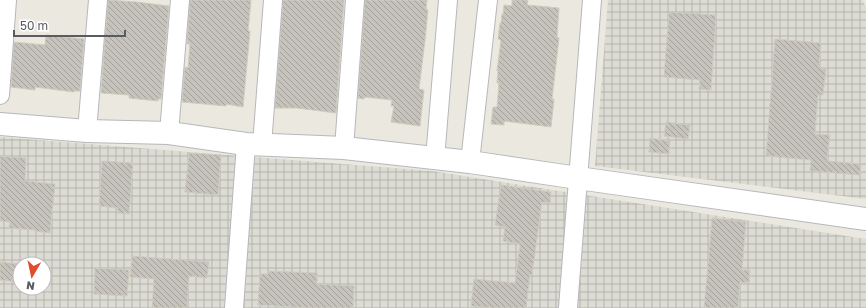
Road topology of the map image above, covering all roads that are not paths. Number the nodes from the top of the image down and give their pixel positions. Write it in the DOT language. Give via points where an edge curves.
graph roads {
  1 [pos="7,0"];
  2 [pos="98,0"];
  3 [pos="180,0"];
  4 [pos="273,0"];
  5 [pos="355,0"];
  6 [pos="448,0"];
  7 [pos="488,0"];
  8 [pos="592,0"];
  9 [pos="0,95"];
  10 [pos="0,124"];
  11 [pos="86,131"];
  12 [pos="169,133"];
  13 [pos="254,144"];
  14 [pos="344,148"];
  15 [pos="435,159"];
  16 [pos="470,162"];
  17 [pos="578,178"];
  18 [pos="866,219"];
  19 [pos="234,308"];
  20 [pos="568,308"];
  1 -- 9 [label="street"];
  2 -- 11 [label="street"];
  3 -- 12 [label="street"];
  4 -- 13 [label="street"];
  5 -- 14 [label="street"];
  6 -- 15 [label="street"];
  7 -- 16 [label="street"];
  8 -- 17 [label="street"];
  10 -- 11 [label="main road"];
  11 -- 12 [label="main road"];
  12 -- 13 [label="main road"];
  13 -- 14 [label="main road"];
  13 -- 19 [label="street"];
  14 -- 15 [label="main road"];
  15 -- 16 [label="main road"];
  16 -- 17 [label="main road"];
  17 -- 18 [label="main road"];
  17 -- 20 [label="street"];
}
